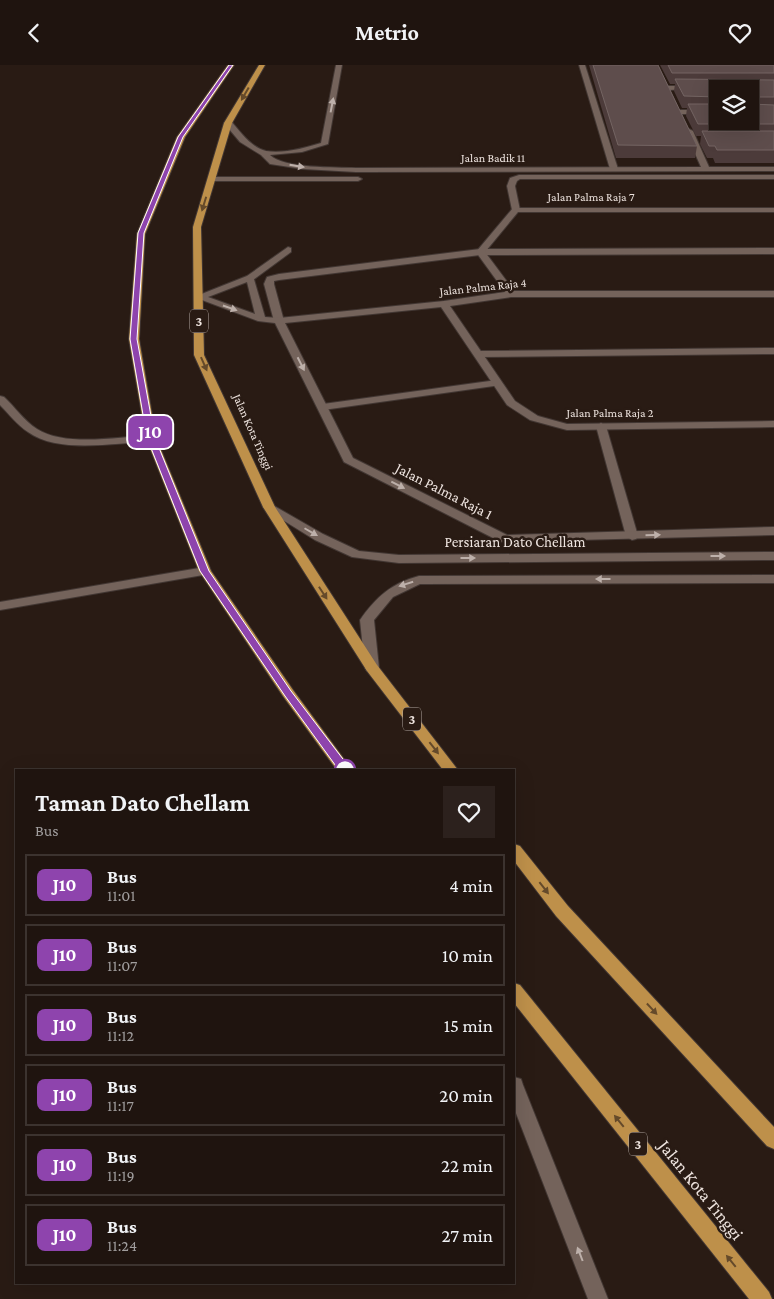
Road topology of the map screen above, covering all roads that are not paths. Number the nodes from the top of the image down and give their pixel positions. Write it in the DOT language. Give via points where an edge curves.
graph roads {
  1 [pos="231,65"];
  2 [pos="262,65"];
  3 [pos="339,65"];
  4 [pos="582,65"];
  5 [pos="664,80"];
  6 [pos="667,88"];
  7 [pos="696,88"];
  8 [pos="671,96"];
  9 [pos="675,104"];
  10 [pos="709,114"];
  11 [pos="683,119"];
  12 [pos="228,123"];
  13 [pos="693,140"];
  14 [pos="702,140"];
  15 [pos="264,153"];
  16 [pos="614,169"];
  17 [pos="706,169"];
  18 [pos="774,169"];
  19 [pos="774,177"];
  20 [pos="211,179"];
  21 [pos="358,179"];
  22 [pos="516,210"];
  23 [pos="774,210"];
  24 [pos="288,250"];
  25 [pos="774,251"];
  26 [pos="480,252"];
  27 [pos="250,278"];
  28 [pos="512,294"];
  29 [pos="774,294"];
  30 [pos="199,297"];
  31 [pos="444,304"];
  32 [pos="261,319"];
  33 [pos="279,321"];
  34 [pos="774,351"];
  35 [pos="478,354"];
  36 [pos="497,383"];
  37 [pos="0,399"];
  38 [pos="323,407"];
  39 [pos="774,424"];
  40 [pos="601,426"];
  41 [pos="151,438"];
  42 [pos="268,507"];
  43 [pos="774,531"];
  44 [pos="632,536"];
  45 [pos="774,556"];
  46 [pos="205,571"];
  47 [pos="774,579"];
  48 [pos="0,606"];
  49 [pos="372,668"];
  50 [pos="344,769"];
  51 [pos="451,769"];
  52 [pos="515,850"];
  53 [pos="515,991"];
  54 [pos="515,1088"];
  55 [pos="774,1140"];
  56 [pos="598,1299"];
  57 [pos="762,1299"];
  1 -- 41 [label="highway" via="181,137 141,233 134,339"];
  2 -- 12 [label="highway, Jalan Kota Tinggi / 3, one-way"];
  15 -- 3 [label="street, one-way" via="290,153 324,144"];
  4 -- 16 [label="street"];
  5 -- 6 [label="street"];
  6 -- 7 [label="street"];
  6 -- 8 [label="street"];
  9 -- 11 [label="street"];
  10 -- 11 [label="street"];
  11 -- 13 [label="street"];
  12 -- 15 [label="street, Jalan Badik 11" via="243,140"];
  12 -- 20 [label="highway, Jalan Kota Tinggi / 3"];
  13 -- 14 [label="street"];
  13 -- 17 [label="street"];
  15 -- 16 [label="street, Jalan Badik 11, one-way" via="273,162 356,170"];
  16 -- 17 [label="street, Jalan Badik 11"];
  17 -- 18 [label="street, Jalan Badik 11"];
  19 -- 22 [label="street" via="518,177 512,186"];
  20 -- 21 [label="street"];
  20 -- 30 [label="highway, Jalan Kota Tinggi / 3, one-way" via="197,227"];
  22 -- 23 [label="street, Jalan Palma Raja 7"];
  22 -- 26 [label="street"];
  24 -- 27 [label="street"];
  25 -- 26 [label="street"];
  26 -- 28 [label="street"];
  26 -- 33 [label="street, Jalan Palma Raja 1" via="270,279"];
  27 -- 30 [label="street"];
  27 -- 32 [label="street"];
  28 -- 29 [label="street, Jalan Palma Raja 4"];
  28 -- 31 [label="street, Jalan Palma Raja 4"];
  30 -- 32 [label="street, Jalan Palma Raja 4, one-way"];
  30 -- 42 [label="highway, Jalan Kota Tinggi / 3, one-way" via="199,355"];
  31 -- 33 [label="street, Jalan Palma Raja 4"];
  31 -- 35 [label="street, Jalan Palma Raja 2"];
  32 -- 33 [label="street, Jalan Palma Raja 4"];
  33 -- 38 [label="street, Jalan Palma Raja 1, one-way"];
  34 -- 35 [label="street"];
  35 -- 36 [label="street, Jalan Palma Raja 2"];
  36 -- 38 [label="street"];
  36 -- 40 [label="street, Jalan Palma Raja 2" via="511,403 534,418 567,427"];
  37 -- 41 [label="street" via="34,431 50,439"];
  38 -- 44 [label="street, Jalan Palma Raja 1, one-way" via="348,460 505,539"];
  39 -- 40 [label="street, Jalan Palma Raja 2"];
  40 -- 44 [label="street"];
  41 -- 46 [label="highway"];
  42 -- 45 [label="street, Persiaran Dato Chellam, one-way" via="356,554 398,559"];
  42 -- 49 [label="highway, Jalan Kota Tinggi / 3, one-way"];
  44 -- 43 [label="street, Jalan Palma Raja 1, one-way"];
  46 -- 48 [label="street"];
  46 -- 50 [label="highway"];
  47 -- 49 [label="street, one-way" via="419,580 395,587 367,620"];
  49 -- 51 [label="highway, Jalan Kota Tinggi / 3, one-way"];
  52 -- 55 [label="highway, one-way" via="562,911"];
  57 -- 53 [label="highway, Jalan Kota Tinggi / 3, one-way"];
  56 -- 54 [label="street, one-way"];
}
